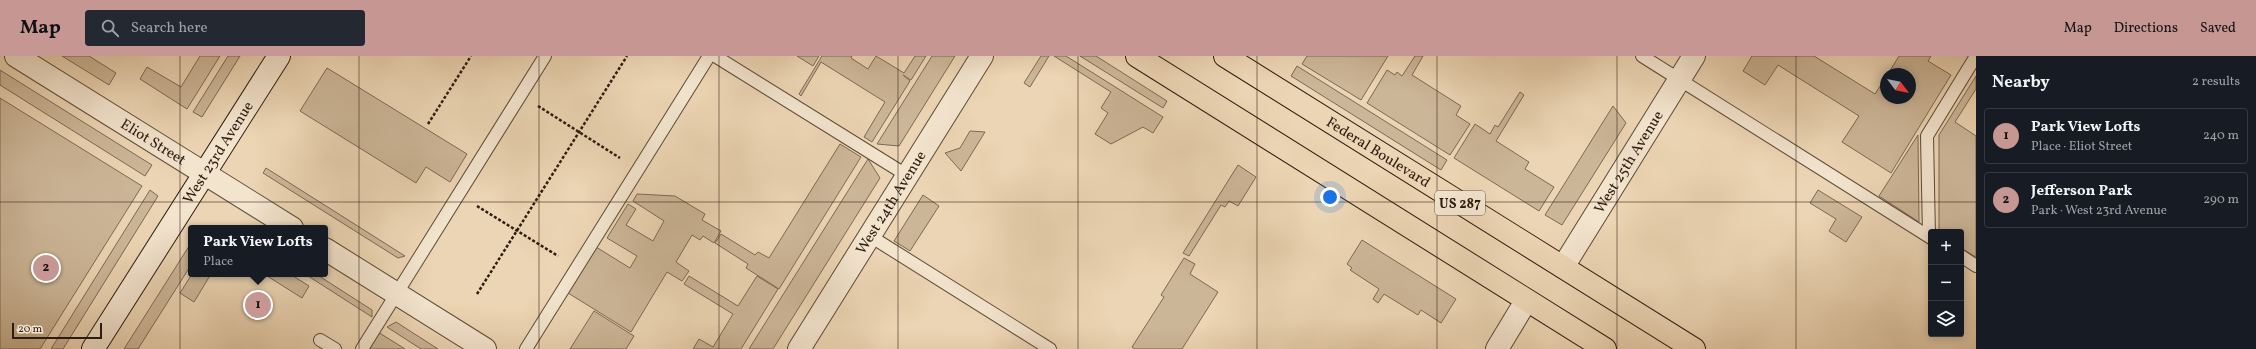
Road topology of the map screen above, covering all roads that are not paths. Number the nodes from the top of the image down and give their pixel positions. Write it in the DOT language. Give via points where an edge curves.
graph roads {
  1 [pos="16,56"];
  2 [pos="279,56"];
  3 [pos="545,56"];
  4 [pos="710,56"];
  5 [pos="715,56"];
  6 [pos="982,56"];
  7 [pos="1137,56"];
  8 [pos="1225,56"];
  9 [pos="1642,56"];
  10 [pos="1694,56"];
  11 [pos="1976,56"];
  12 [pos="1680,80"];
  13 [pos="204,173"];
  14 [pos="908,176"];
  15 [pos="287,225"];
  16 [pos="1930,229"];
  17 [pos="870,236"];
  18 [pos="1928,236"];
  19 [pos="328,251"];
  20 [pos="1964,258"];
  21 [pos="1976,266"];
  22 [pos="1563,267"];
  23 [pos="397,294"];
  24 [pos="1526,301"];
  25 [pos="320,340"];
  26 [pos="1048,348"];
  27 [pos="93,349"];
  28 [pos="335,349"];
  29 [pos="362,349"];
  30 [pos="486,349"];
  31 [pos="526,349"];
  32 [pos="799,349"];
  33 [pos="1497,349"];
  34 [pos="1605,349"];
  35 [pos="1694,349"];
  1 -- 13 [label="street, Eliot Street"];
  2 -- 13 [label="street, West 23rd Avenue"];
  3 -- 23 [label="lane"];
  4 -- 31 [label="lane"];
  5 -- 14 [label="lane"];
  6 -- 14 [label="street, West 24th Avenue"];
  7 -- 24 [label="main road"];
  8 -- 22 [label="main road, Federal Boulevard / US 287"];
  9 -- 12 [label="lane"];
  10 -- 12 [label="street, West 25th Avenue"];
  11 -- 16 [label="lane" via="1926,136"];
  12 -- 18 [label="lane"];
  12 -- 22 [label="street, West 25th Avenue"];
  13 -- 15 [label="street, Eliot Street"];
  13 -- 27 [label="street, West 23rd Avenue"];
  14 -- 17 [label="street, West 24th Avenue"];
  17 -- 26 [label="lane"];
  17 -- 32 [label="street, West 24th Avenue"];
  19 -- 23 [label="street"];
  20 -- 21 [label="lane"];
  22 -- 35 [label="main road, Federal Boulevard / US 287"];
  23 -- 29 [label="lane"];
  23 -- 30 [label="street"];
  24 -- 33 [label="street"];
  24 -- 34 [label="main road"];
  25 -- 28 [label="lane"];
}
